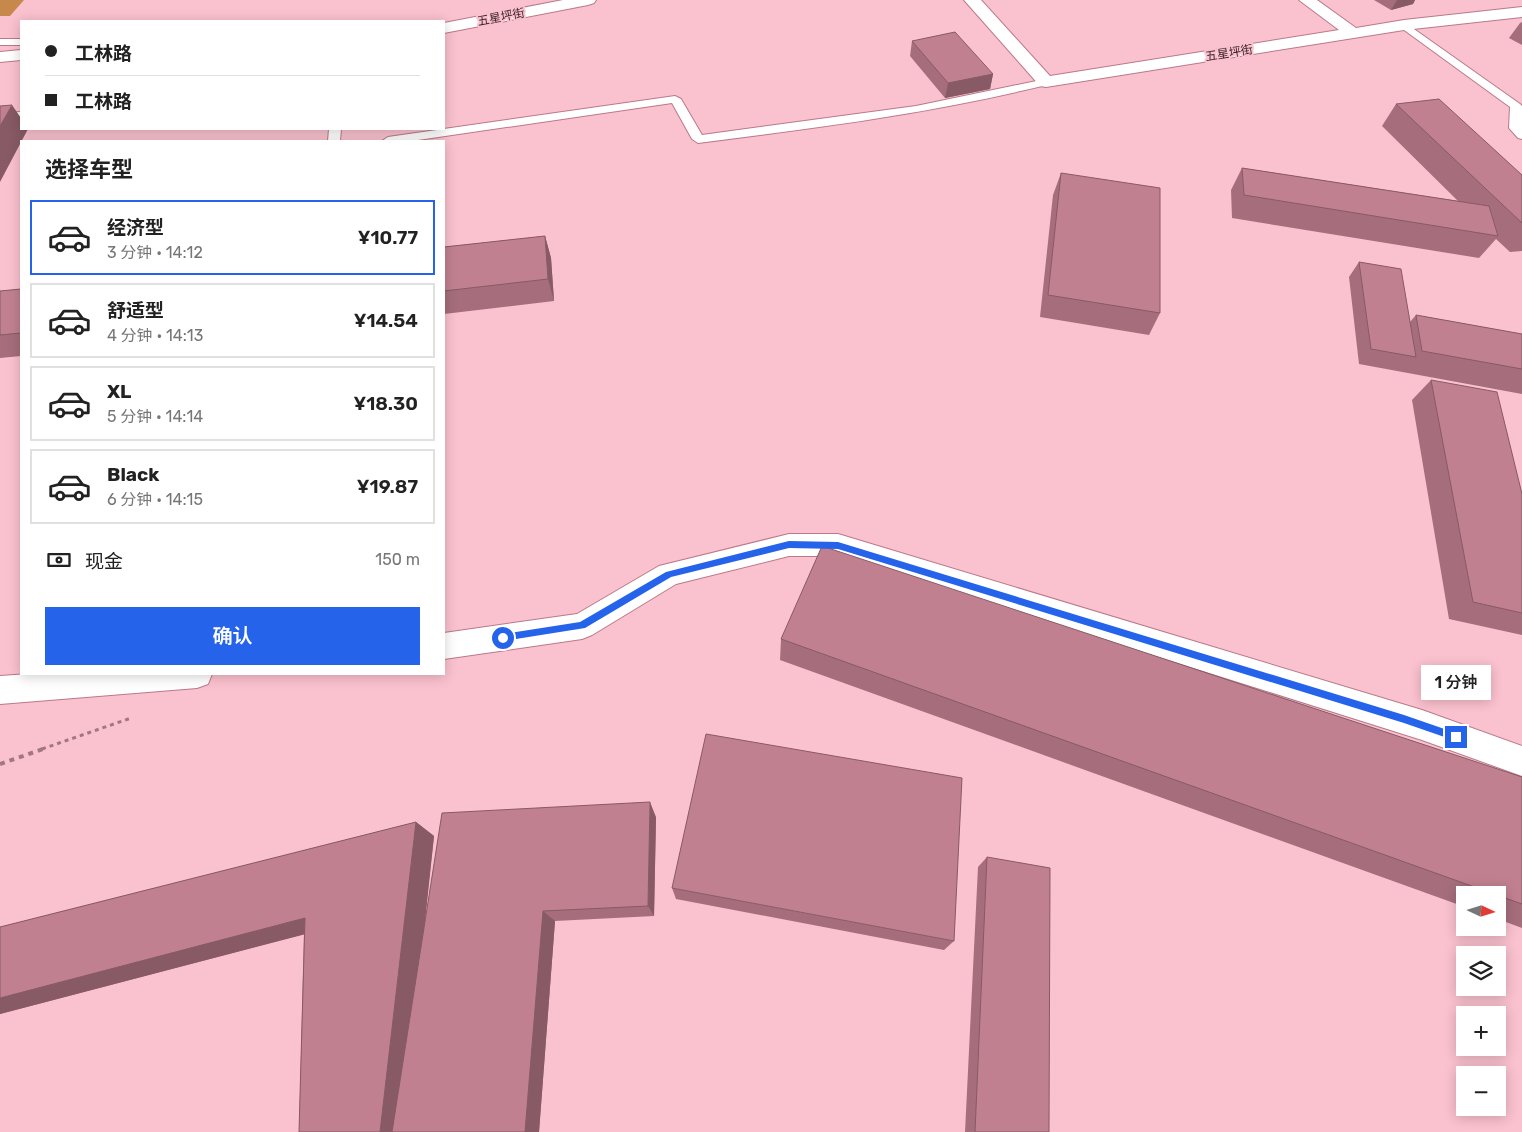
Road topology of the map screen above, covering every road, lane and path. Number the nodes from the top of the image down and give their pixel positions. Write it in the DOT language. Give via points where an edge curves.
graph roads {
  1 [pos="588,0"];
  2 [pos="972,0"];
  3 [pos="1307,0"];
  4 [pos="1522,12"];
  5 [pos="1404,25"];
  6 [pos="445,28"];
  7 [pos="1353,33"];
  8 [pos="0,42"];
  9 [pos="20,42"];
  10 [pos="20,54"];
  11 [pos="0,56"];
  12 [pos="1046,82"];
  13 [pos="20,115"];
  14 [pos="0,117"];
  15 [pos="1522,135"];
  16 [pos="395,140"];
  17 [pos="445,646"];
  18 [pos="185,675"];
  19 [pos="0,690"];
  20 [pos="132,717"];
  21 [pos="1522,761"];
  22 [pos="0,764"];
  1 -- 6 [label="street, 五星坪街"];
  2 -- 12 [label="street"];
  3 -- 7 [label="street"];
  4 -- 5 [label="street, 五星坪街"];
  5 -- 7 [label="street, 五星坪街"];
  5 -- 15 [label="lane" via="1516,106 1515,128"];
  7 -- 12 [label="street, 五星坪街"];
  8 -- 9 [label="lane"];
  10 -- 11 [label="street"];
  12 -- 16 [label="lane" via="973,99 698,139 675,99"];
  13 -- 14 [label="lane"];
  17 -- 21 [label="street" via="582,626 669,574 789,545 838,545 1413,722"];
  18 -- 19 [label="street"];
  20 -- 22 [label="path"];
}
